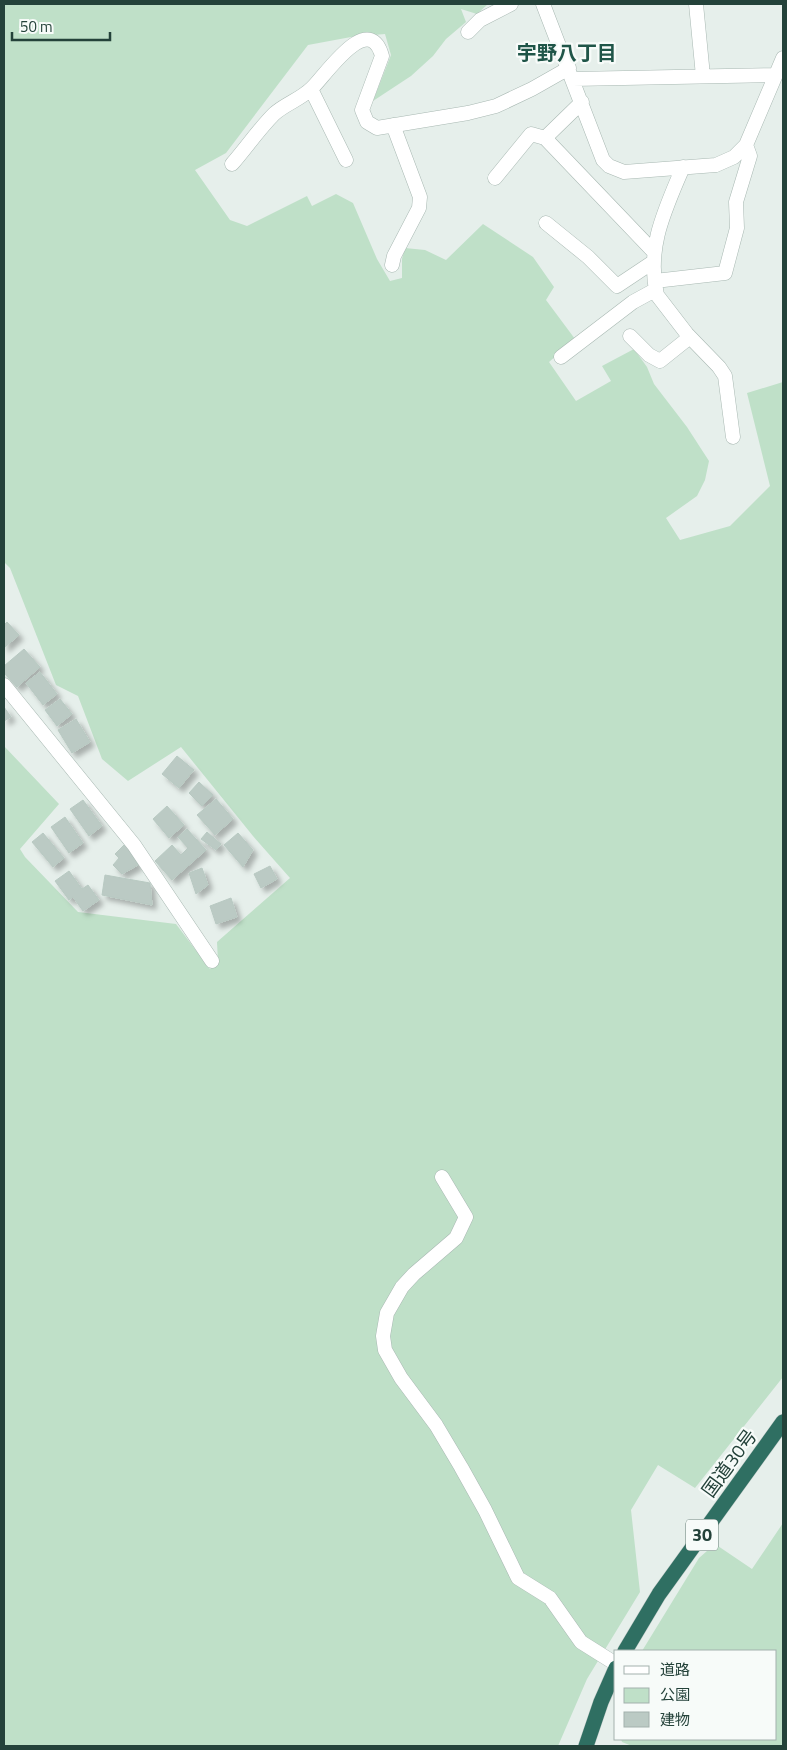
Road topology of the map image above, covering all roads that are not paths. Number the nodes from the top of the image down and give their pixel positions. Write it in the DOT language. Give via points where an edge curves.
graph roads {
  1 [pos="511,4"];
  2 [pos="543,4"];
  3 [pos="696,4"];
  4 [pos="468,32"];
  5 [pos="783,58"];
  6 [pos="571,74"];
  7 [pos="775,75"];
  8 [pos="703,76"];
  9 [pos="311,89"];
  10 [pos="582,102"];
  11 [pos="393,125"];
  12 [pos="545,138"];
  13 [pos="746,145"];
  14 [pos="346,160"];
  15 [pos="232,164"];
  16 [pos="683,167"];
  17 [pos="495,178"];
  18 [pos="546,223"];
  19 [pos="653,257"];
  20 [pos="392,266"];
  21 [pos="655,286"];
  22 [pos="630,336"];
  23 [pos="690,337"];
  24 [pos="561,357"];
  25 [pos="733,436"];
  26 [pos="4,685"];
  27 [pos="212,962"];
  28 [pos="442,1178"];
  29 [pos="783,1422"];
  30 [pos="626,1650"];
  31 [pos="614,1665"];
  32 [pos="614,1670"];
  33 [pos="586,1746"];
  1 -- 4 [label="street" via="480,20"];
  2 -- 6 [label="street"];
  3 -- 8 [label="street"];
  5 -- 7 [label="street"];
  6 -- 8 [label="street"];
  6 -- 10 [label="street"];
  6 -- 11 [label="street" via="496,106"];
  7 -- 8 [label="street"];
  7 -- 13 [label="street"];
  9 -- 11 [label="street" via="347,48 368,40 376,43 382,56 362,110 367,122 377,128"];
  9 -- 14 [label="street"];
  9 -- 15 [label="street" via="275,113"];
  10 -- 12 [label="street"];
  10 -- 16 [label="street" via="603,160 609,166 624,172"];
  11 -- 20 [label="street" via="420,197 419,208"];
  12 -- 17 [label="street" via="531,134"];
  12 -- 19 [label="street"];
  13 -- 16 [label="street" via="734,157 716,165"];
  13 -- 21 [label="street" via="750,156 736,202 736,228 725,273"];
  16 -- 19 [label="street" via="659,224"];
  18 -- 19 [label="street" via="588,256 617,286"];
  19 -- 21 [label="street"];
  21 -- 23 [label="street" via="657,295"];
  21 -- 24 [label="street"];
  22 -- 23 [label="street" via="660,361"];
  23 -- 25 [label="street" via="725,376"];
  26 -- 27 [label="street" via="134,845"];
  28 -- 31 [label="street" via="466,1217 456,1238 402,1287 387,1313 383,1336 385,1350 461,1467 518,1578 550,1598 581,1642"];
  29 -- 30 [label="highway, 国道30号 / 30" via="660,1594"];
  32 -- 33 [label="highway"];
}
